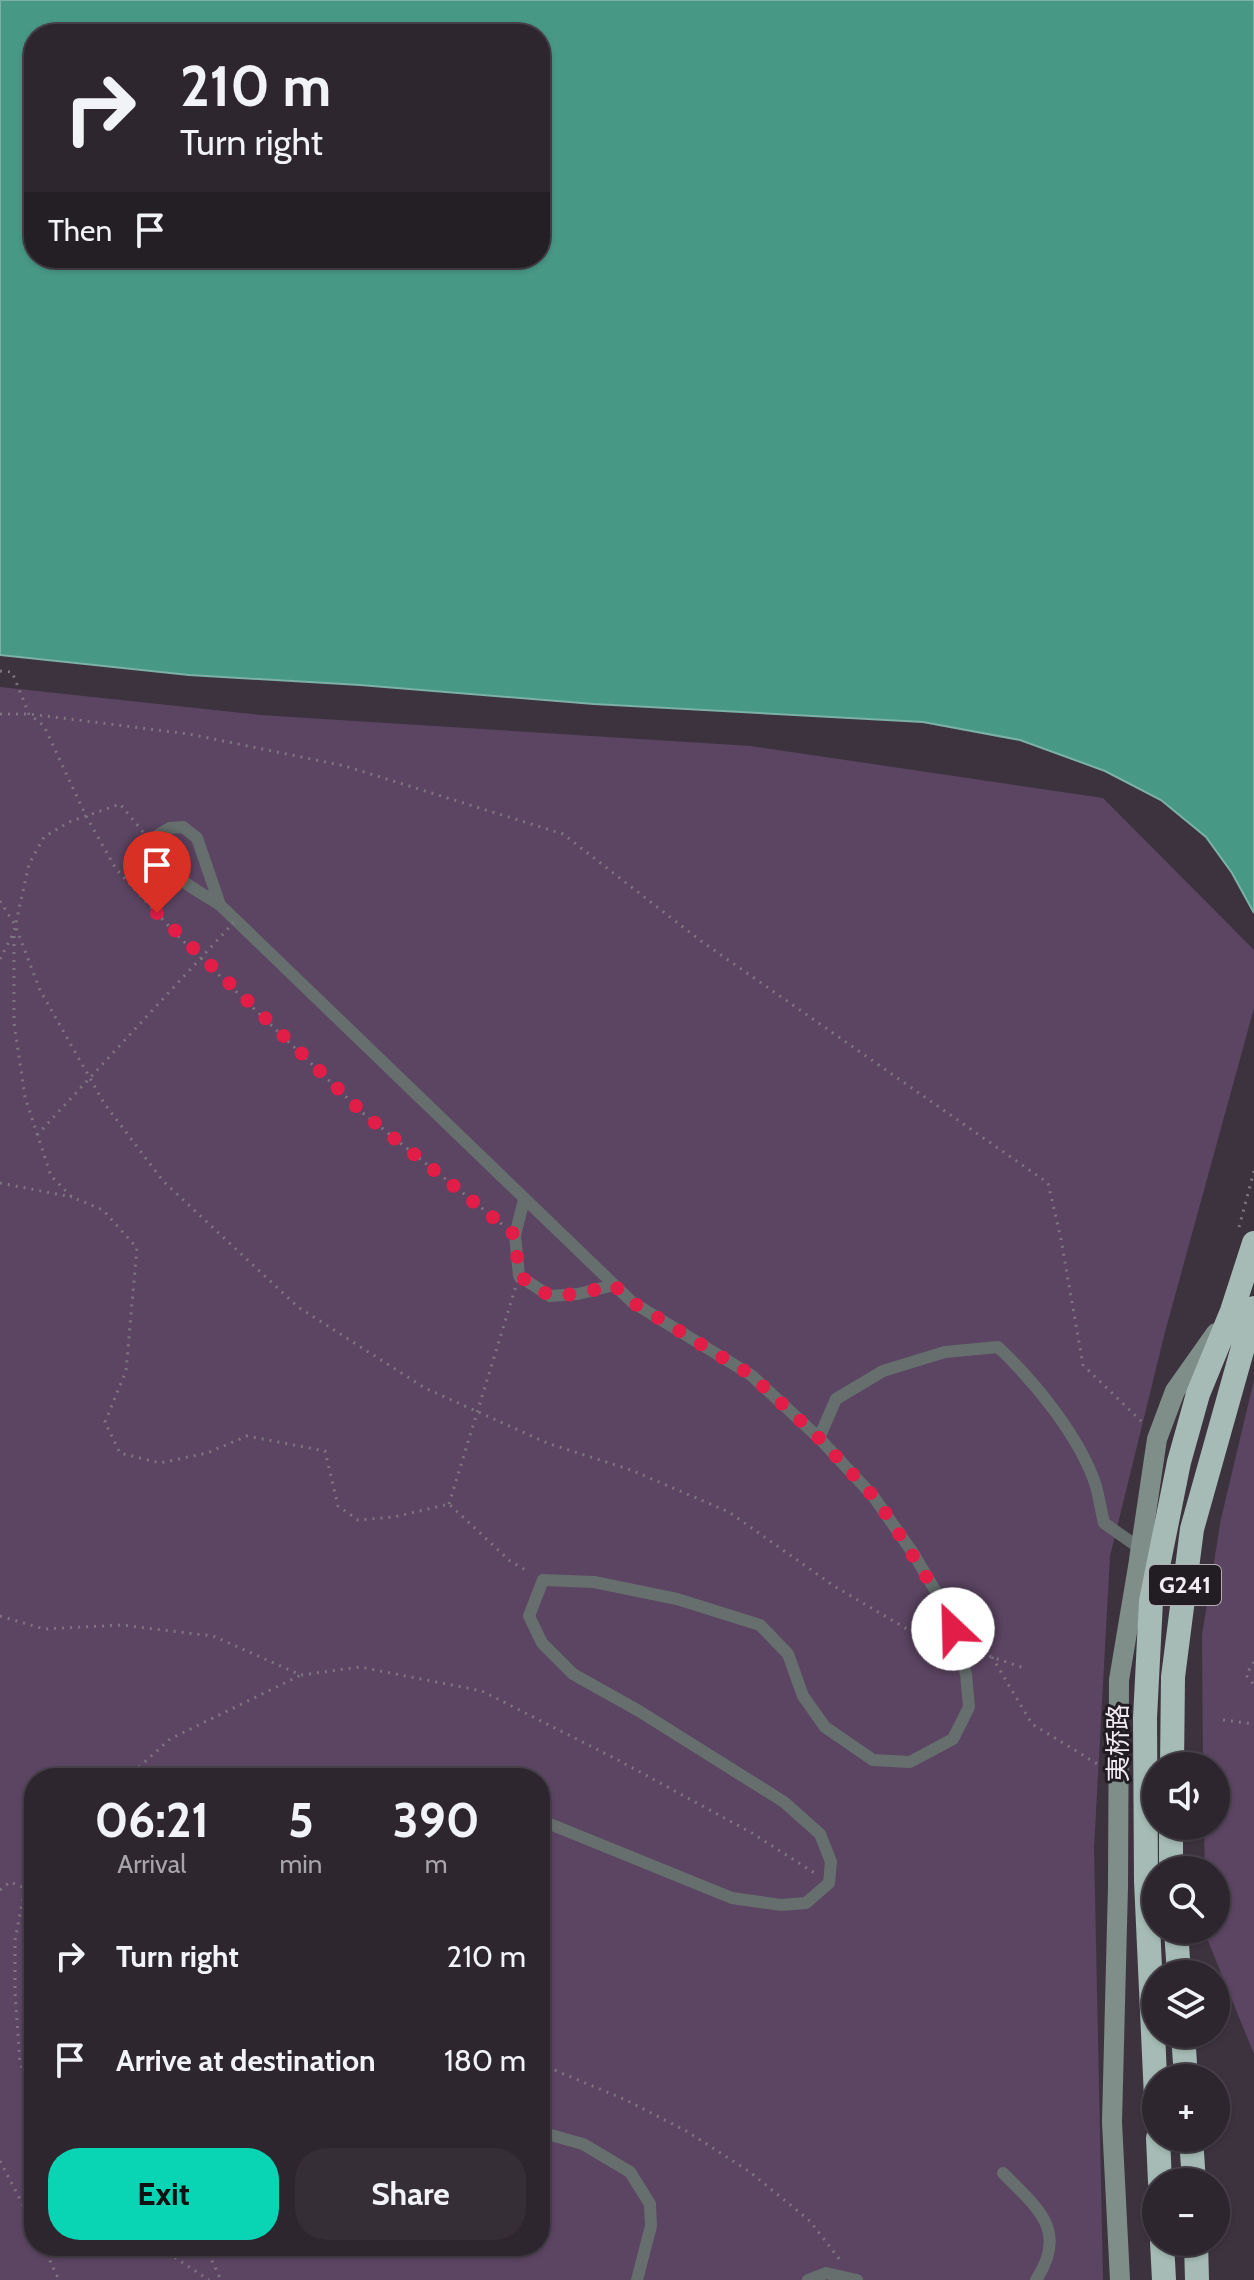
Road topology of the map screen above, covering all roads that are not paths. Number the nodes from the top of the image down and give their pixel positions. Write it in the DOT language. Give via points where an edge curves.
graph roads {
  1 [pos="220,905"];
  2 [pos="524,1200"];
  3 [pos="1247,1235"];
  4 [pos="614,1285"];
  5 [pos="1243,1309"];
  6 [pos="819,1438"];
  7 [pos="1140,1556"];
  8 [pos="1172,1752"];
  9 [pos="550,1824"];
  10 [pos="1154,2064"];
  11 [pos="550,2135"];
  12 [pos="1003,2173"];
  13 [pos="1163,2256"];
  14 [pos="1196,2256"];
  15 [pos="856,2279"];
  16 [pos="637,2280"];
  17 [pos="808,2280"];
  18 [pos="1036,2280"];
  19 [pos="1120,2280"];
  20 [pos="1164,2280"];
  21 [pos="1197,2280"];
  1 -- 1 [label="lane" via="162,863 155,847 158,835 183,827 197,838"];
  1 -- 2 [label="lane"];
  2 -- 4 [label="lane"];
  2 -- 4 [label="lane" via="515,1235 519,1276 550,1296"];
  3 -- 5 [label="highway, G241"];
  4 -- 6 [label="lane" via="632,1302 751,1375"];
  5 -- 7 [label="street" via="1175,1391 1157,1439"];
  5 -- 8 [label="highway, 夷桥路 / G241" via="1226,1409 1192,1529 1173,1677"];
  5 -- 10 [label="highway, 夷桥路 / G241" via="1198,1394 1151,1601 1146,1881"];
  6 -- 7 [label="lane" via="836,1399 883,1371 945,1352 998,1347 1023,1371 1072,1438 1095,1484 1104,1523"];
  6 -- 9 [label="lane" via="873,1496 948,1612 966,1674 969,1707 953,1739 910,1762 873,1760 825,1727 803,1696 788,1654 760,1625 677,1599 594,1582 543,1580 529,1616 542,1643 573,1674 784,1802 820,1834 831,1862 829,1883 806,1903 732,1898"];
  7 -- 19 [label="street" via="1119,1680 1112,2122"];
  11 -- 16 [label="lane" via="583,2144 630,2172 650,2204 651,2226"];
  12 -- 18 [label="lane" via="1043,2213 1052,2241 1047,2264"];
  13 -- 20 [label="highway"];
  14 -- 21 [label="highway"];
  15 -- 17 [label="lane" via="826,2273"];
}
